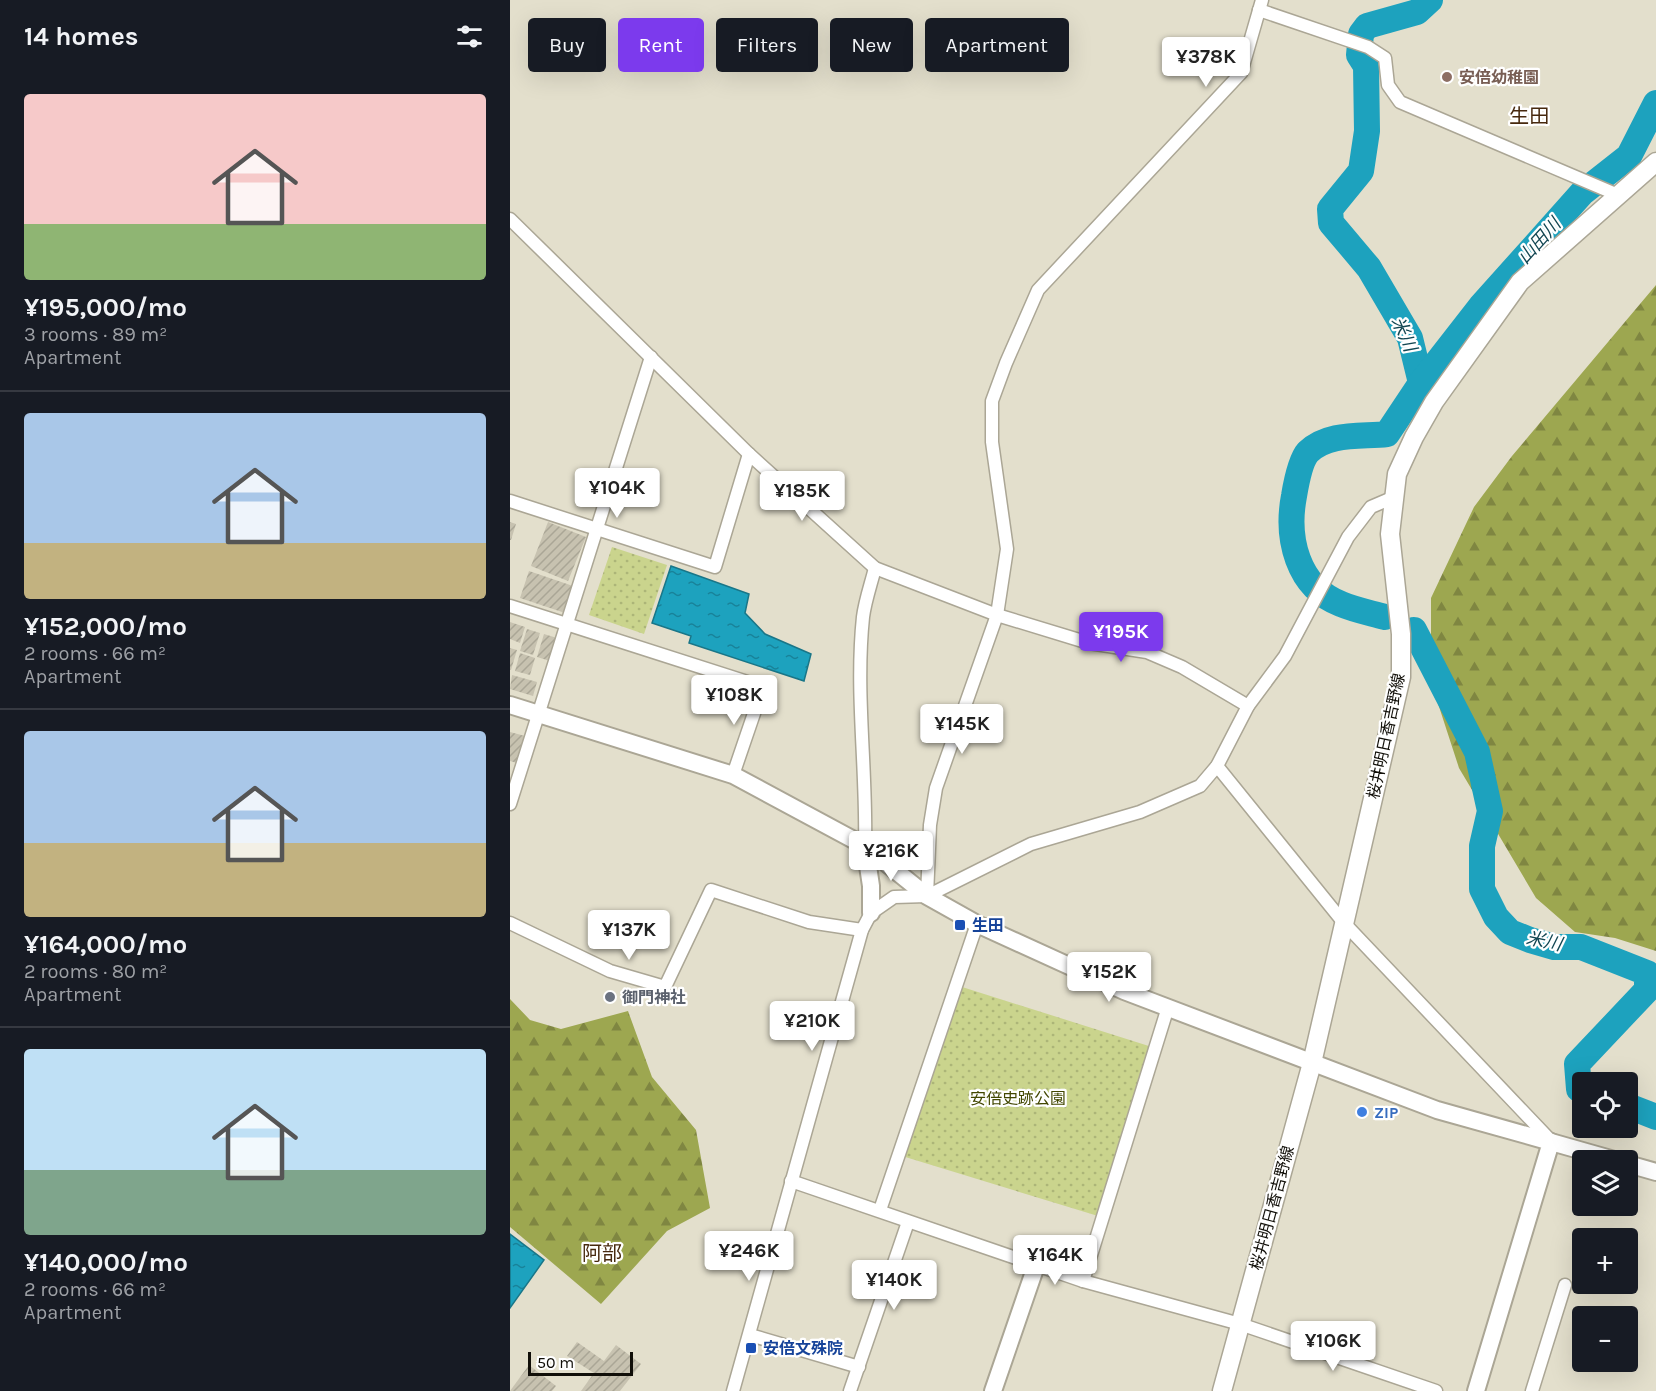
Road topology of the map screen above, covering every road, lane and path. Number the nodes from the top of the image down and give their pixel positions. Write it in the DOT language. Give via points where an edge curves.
graph roads {
  1 [pos="1260,5"];
  2 [pos="1656,162"];
  3 [pos="1618,195"];
  4 [pos="510,219"];
  5 [pos="651,357"];
  6 [pos="749,454"];
  7 [pos="1392,498"];
  8 [pos="510,501"];
  9 [pos="597,527"];
  10 [pos="875,568"];
  11 [pos="510,606"];
  12 [pos="997,615"];
  13 [pos="566,624"];
  14 [pos="510,705"];
  15 [pos="1248,706"];
  16 [pos="537,713"];
  17 [pos="1217,766"];
  18 [pos="514,774"];
  19 [pos="733,775"];
  20 [pos="510,804"];
  21 [pos="865,846"];
  22 [pos="927,896"];
  23 [pos="871,913"];
  24 [pos="1344,922"];
  25 [pos="510,923"];
  26 [pos="977,924"];
  27 [pos="862,930"];
  28 [pos="1168,1007"];
  29 [pos="1312,1063"];
  30 [pos="1551,1142"];
  31 [pos="1579,1150"];
  32 [pos="1638,1167"];
  33 [pos="1656,1172"];
  34 [pos="791,1181"];
  35 [pos="880,1210"];
  36 [pos="908,1222"];
  37 [pos="1037,1263"];
  38 [pos="1083,1281"];
  39 [pos="1565,1285"];
  40 [pos="1240,1324"];
  41 [pos="750,1335"];
  42 [pos="859,1367"];
  43 [pos="733,1391"];
  44 [pos="850,1391"];
  45 [pos="993,1391"];
  46 [pos="1222,1391"];
  47 [pos="1436,1391"];
  48 [pos="1476,1391"];
  49 [pos="1532,1391"];
  1 -- 3 [label="street" via="1368,47 1385,58 1388,85 1400,102"];
  1 -- 12 [label="street" via="1241,73 1038,290 1021,322 992,401 992,442 1008,549"];
  2 -- 3 [label="main road, 桜井明日香吉野線"];
  3 -- 7 [label="main road, 桜井明日香吉野線" via="1520,282 1434,402 1397,474"];
  4 -- 5 [label="street"];
  5 -- 6 [label="street"];
  5 -- 9 [label="street"];
  6 -- 9 [label="street" via="715,567"];
  6 -- 10 [label="street"];
  7 -- 15 [label="street" via="1371,507 1348,537 1285,656"];
  7 -- 24 [label="main road, 桜井明日香吉野線" via="1390,534 1401,634 1401,677"];
  8 -- 9 [label="street"];
  9 -- 13 [label="street"];
  10 -- 12 [label="street"];
  10 -- 21 [label="street" via="863,615 860,662"];
  11 -- 13 [label="street"];
  12 -- 15 [label="street" via="1089,644 1147,652 1182,667"];
  12 -- 22 [label="street" via="936,788"];
  13 -- 16 [label="street"];
  13 -- 19 [label="street" via="763,687"];
  14 -- 16 [label="street"];
  15 -- 17 [label="street"];
  16 -- 18 [label="street"];
  16 -- 19 [label="street"];
  17 -- 22 [label="street" via="1200,786 1140,812 1031,844"];
  17 -- 24 [label="street"];
  18 -- 20 [label="street"];
  19 -- 21 [label="street"];
  21 -- 22 [label="street"];
  21 -- 23 [label="street"];
  22 -- 23 [label="street" via="894,897"];
  22 -- 26 [label="street"];
  23 -- 27 [label="street"];
  24 -- 29 [label="main road, 桜井明日香吉野線"];
  24 -- 30 [label="street"];
  25 -- 27 [label="street" via="610,971 665,987 711,890 809,922"];
  26 -- 28 [label="street"];
  26 -- 35 [label="street"];
  27 -- 34 [label="street"];
  28 -- 29 [label="street"];
  28 -- 38 [label="street"];
  29 -- 30 [label="street" via="1437,1110"];
  29 -- 40 [label="main road, 桜井明日香吉野線"];
  30 -- 31 [label="street"];
  30 -- 48 [label="street"];
  32 -- 33 [label="street"];
  34 -- 35 [label="street"];
  34 -- 41 [label="street"];
  35 -- 36 [label="street"];
  36 -- 37 [label="street"];
  36 -- 42 [label="street"];
  37 -- 38 [label="street"];
  37 -- 45 [label="street"];
  38 -- 40 [label="street"];
  39 -- 49 [label="street"];
  40 -- 46 [label="main road, 桜井明日香吉野線"];
  40 -- 47 [label="street"];
  41 -- 42 [label="street"];
  41 -- 43 [label="street"];
  42 -- 44 [label="street"];
}
